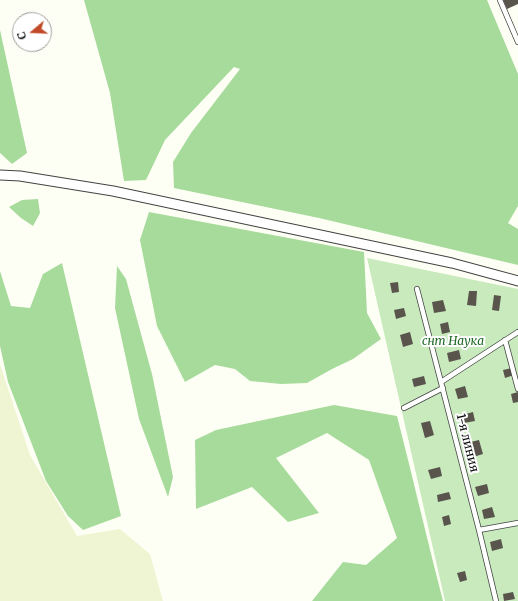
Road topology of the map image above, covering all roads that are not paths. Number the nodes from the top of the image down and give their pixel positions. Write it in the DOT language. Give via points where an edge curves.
graph roads {
  1 [pos="500,0"];
  2 [pos="518,42"];
  3 [pos="0,175"];
  4 [pos="518,281"];
  5 [pos="417,290"];
  6 [pos="518,332"];
  7 [pos="505,340"];
  8 [pos="441,382"];
  9 [pos="443,388"];
  10 [pos="518,389"];
  11 [pos="404,408"];
  12 [pos="518,523"];
  13 [pos="479,530"];
  14 [pos="496,601"];
  1 -- 2 [label="lane"];
  3 -- 4 [label="street" via="114,191 452,263"];
  5 -- 8 [label="lane, 1-я линия"];
  6 -- 7 [label="lane"];
  7 -- 8 [label="lane"];
  7 -- 10 [label="lane"];
  8 -- 9 [label="lane, 1-я линия"];
  9 -- 11 [label="lane"];
  9 -- 13 [label="lane, 1-я линия"];
  12 -- 13 [label="lane"];
  13 -- 14 [label="lane, 1-я линия"];
}
